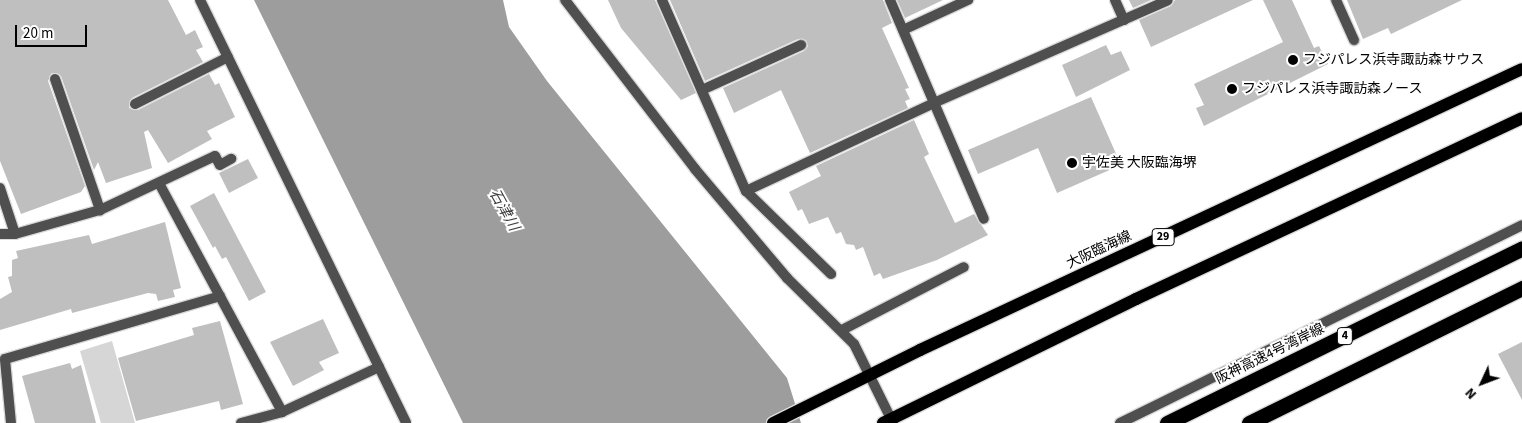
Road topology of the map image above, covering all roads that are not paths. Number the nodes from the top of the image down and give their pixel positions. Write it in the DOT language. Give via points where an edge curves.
graph roads {
  1 [pos="200,0"];
  2 [pos="565,0"];
  3 [pos="662,0"];
  4 [pos="890,0"];
  5 [pos="968,0"];
  6 [pos="1114,0"];
  7 [pos="1168,0"];
  8 [pos="1336,0"];
  9 [pos="1124,20"];
  10 [pos="903,30"];
  11 [pos="1354,40"];
  12 [pos="801,45"];
  13 [pos="228,57"];
  14 [pos="1522,69"];
  15 [pos="55,79"];
  16 [pos="702,90"];
  17 [pos="936,102"];
  18 [pos="135,104"];
  19 [pos="1522,118"];
  20 [pos="231,158"];
  21 [pos="160,184"];
  22 [pos="0,188"];
  23 [pos="746,191"];
  24 [pos="100,210"];
  25 [pos="984,219"];
  26 [pos="1522,225"];
  27 [pos="0,234"];
  28 [pos="15,234"];
  29 [pos="1522,248"];
  30 [pos="964,267"];
  31 [pos="831,274"];
  32 [pos="1522,288"];
  33 [pos="220,296"];
  34 [pos="842,330"];
  35 [pos="379,367"];
  36 [pos="870,375"];
  37 [pos="282,412"];
  38 [pos="889,422"];
  39 [pos="11,423"];
  40 [pos="241,423"];
  41 [pos="406,423"];
  42 [pos="772,423"];
  43 [pos="1120,423"];
  44 [pos="1167,423"];
  45 [pos="1248,423"];
  1 -- 13 [label="street"];
  2 -- 34 [label="street" via="713,191 787,278"];
  3 -- 16 [label="street"];
  4 -- 10 [label="street"];
  5 -- 10 [label="street"];
  6 -- 9 [label="street"];
  7 -- 9 [label="street"];
  8 -- 11 [label="street"];
  9 -- 17 [label="street"];
  10 -- 17 [label="street"];
  12 -- 16 [label="street"];
  13 -- 18 [label="street"];
  13 -- 35 [label="street"];
  14 -- 36 [label="main road, 大阪臨海線 / 29"];
  15 -- 24 [label="street"];
  16 -- 23 [label="street"];
  17 -- 23 [label="street"];
  17 -- 25 [label="street"];
  19 -- 38 [label="main road" via="1136,299"];
  20 -- 21 [label="street" via="220,165 215,156"];
  21 -- 24 [label="street"];
  21 -- 33 [label="street"];
  22 -- 28 [label="street"];
  23 -- 31 [label="street"];
  24 -- 28 [label="street"];
  26 -- 43 [label="street"];
  27 -- 28 [label="street"];
  29 -- 44 [label="highway, 阪神高速4号湾岸線 / 4"];
  30 -- 34 [label="street"];
  32 -- 45 [label="highway"];
  33 -- 37 [label="street"];
  33 -- 39 [label="street" via="6,359"];
  34 -- 36 [label="street" via="854,344"];
  35 -- 37 [label="street"];
  35 -- 41 [label="street"];
  36 -- 38 [label="street"];
  36 -- 42 [label="main road, 大阪臨海線 / 29"];
  37 -- 40 [label="street"];
}
